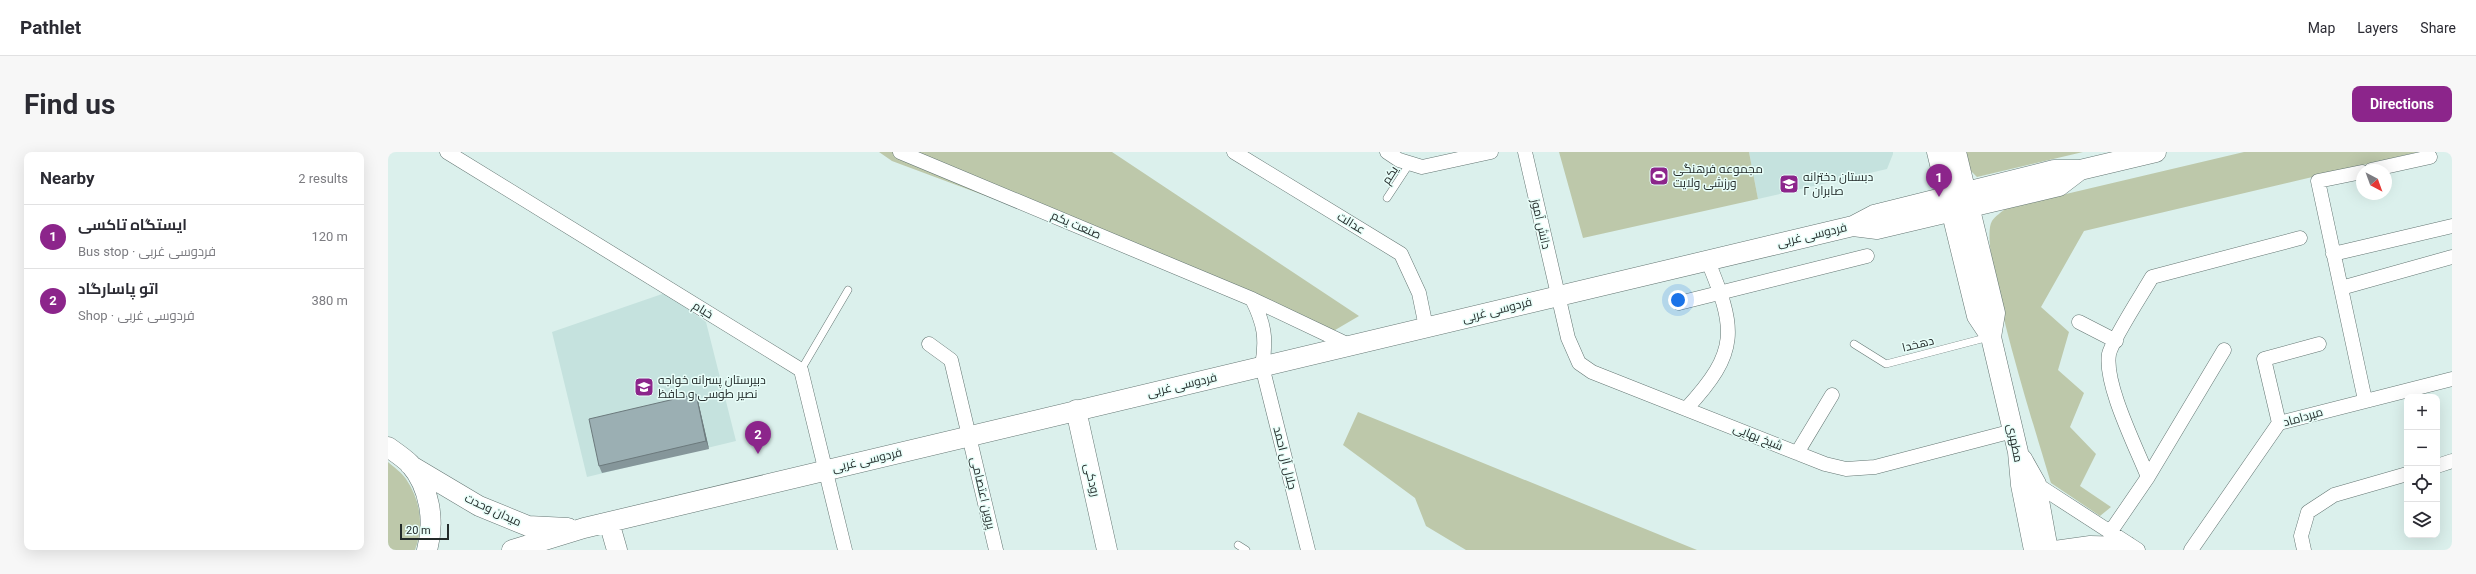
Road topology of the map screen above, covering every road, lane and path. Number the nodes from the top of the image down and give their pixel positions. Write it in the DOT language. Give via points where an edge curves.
graph roads {
  1 [pos="447,152"];
  2 [pos="900,152"];
  3 [pos="1234,152"];
  4 [pos="1387,152"];
  5 [pos="1490,152"];
  6 [pos="1525,152"];
  7 [pos="1937,152"];
  8 [pos="1956,152"];
  9 [pos="2156,152"];
  10 [pos="2430,157"];
  11 [pos="1410,163"];
  12 [pos="2392,165"];
  13 [pos="2356,173"];
  14 [pos="1387,198"];
  15 [pos="1958,202"];
  16 [pos="2452,226"];
  17 [pos="2300,238"];
  18 [pos="2334,254"];
  19 [pos="1867,256"];
  20 [pos="2452,257"];
  21 [pos="1707,259"];
  22 [pos="2341,288"];
  23 [pos="848,290"];
  24 [pos="1722,294"];
  25 [pos="1557,295"];
  26 [pos="1252,299"];
  27 [pos="1679,303"];
  28 [pos="2079,322"];
  29 [pos="1426,327"];
  30 [pos="1991,337"];
  31 [pos="2116,341"];
  32 [pos="929,344"];
  33 [pos="1854,344"];
  34 [pos="2318,344"];
  35 [pos="1349,345"];
  36 [pos="2224,350"];
  37 [pos="1262,366"];
  38 [pos="801,370"];
  39 [pos="2452,378"];
  40 [pos="1832,395"];
  41 [pos="2365,400"];
  42 [pos="1686,409"];
  43 [pos="1076,410"];
  44 [pos="2279,423"];
  45 [pos="2013,430"];
  46 [pos="969,436"];
  47 [pos="388,446"];
  48 [pos="1797,453"];
  49 [pos="2452,461"];
  50 [pos="410,465"];
  51 [pos="2440,465"];
  52 [pos="825,470"];
  53 [pos="2404,475"];
  54 [pos="2148,477"];
  55 [pos="2028,484"];
  56 [pos="609,522"];
  57 [pos="584,528"];
  58 [pos="2111,532"];
  59 [pos="1238,545"];
  60 [pos="2134,547"];
  61 [pos="427,550"];
  62 [pos="512,550"];
  63 [pos="617,550"];
  64 [pos="845,550"];
  65 [pos="996,550"];
  66 [pos="1107,550"];
  67 [pos="1246,550"];
  68 [pos="1308,550"];
  69 [pos="2043,550"];
  70 [pos="2191,550"];
  71 [pos="2304,550"];
  1 -- 38 [label="street, خیام"];
  2 -- 26 [label="street, صنعت یکم"];
  3 -- 29 [label="street, عدالت" via="1401,254 1419,293"];
  4 -- 11 [label="street" via="1399,160"];
  5 -- 11 [label="street" via="1422,167"];
  6 -- 25 [label="street, دانش آموز"];
  7 -- 15 [label="main road, مطهری"];
  8 -- 15 [label="main road, مطهری"];
  9 -- 15 [label="main road, فردوسی غربی" via="2080,170 2054,170"];
  10 -- 12 [label="street"];
  11 -- 14 [label="lane, یکم"];
  13 -- 18 [label="street" via="2318,182"];
  15 -- 21 [label="main road, فردوسی غربی" via="1874,215 1854,226"];
  15 -- 30 [label="main road, مطهری" via="1977,316"];
  16 -- 18 [label="street"];
  17 -- 31 [label="street" via="2152,277"];
  18 -- 22 [label="street"];
  19 -- 24 [label="street"];
  20 -- 22 [label="street"];
  21 -- 24 [label="street"];
  21 -- 25 [label="main road, فردوسی غربی"];
  22 -- 41 [label="street"];
  23 -- 38 [label="lane"];
  24 -- 27 [label="street"];
  24 -- 42 [label="street" via="1729,326 1728,348 1709,384"];
  25 -- 29 [label="main road, فردوسی غربی"];
  25 -- 42 [label="street, شیخ بهایی" via="1568,338 1579,363 1592,372"];
  26 -- 35 [label="street, صنعت یکم"];
  26 -- 37 [label="street" via="1262,321 1266,347"];
  28 -- 31 [label="street"];
  29 -- 35 [label="main road, فردوسی غربی"];
  30 -- 33 [label="lane, دهخدا" via="1886,364"];
  30 -- 45 [label="main road, مطهری"];
  31 -- 54 [label="street" via="2110,353 2112,385"];
  32 -- 46 [label="street, پروین اعتصامی" via="951,360"];
  34 -- 44 [label="street" via="2264,359"];
  35 -- 37 [label="main road, فردوسی غربی"];
  36 -- 54 [label="street"];
  37 -- 43 [label="main road, فردوسی غربی"];
  37 -- 68 [label="street, جلال آل احمد"];
  38 -- 52 [label="street"];
  39 -- 41 [label="street, میرداماد"];
  40 -- 48 [label="street"];
  41 -- 44 [label="street, میرداماد"];
  42 -- 48 [label="street, شیخ بهایی"];
  43 -- 46 [label="main road, فردوسی غربی"];
  43 -- 66 [label="main road, رودکی"];
  44 -- 70 [label="street, میرداماد"];
  45 -- 48 [label="street, شیخ بهایی" via="1875,468 1846,469"];
  45 -- 55 [label="main road, مطهری"];
  46 -- 52 [label="main road, فردوسی غربی"];
  46 -- 65 [label="street, پروین اعتصامی"];
  47 -- 50 [label="main road, میدان وحدت"];
  49 -- 51 [label="street"];
  50 -- 57 [label="main road, میدان وحدت" via="479,506 528,526"];
  50 -- 61 [label="main road, میدان وحدت" via="423,487 431,509 431,535"];
  52 -- 56 [label="main road, فردوسی غربی"];
  52 -- 64 [label="street"];
  53 -- 71 [label="street" via="2334,495 2308,512 2302,536"];
  54 -- 58 [label="street"];
  55 -- 58 [label="street"];
  55 -- 69 [label="main road, مطهری"];
  56 -- 57 [label="main road, فردوسی غربی"];
  56 -- 63 [label="main road"];
  57 -- 62 [label="main road, فردوسی غربی"];
  58 -- 60 [label="street"];
  59 -- 67 [label="lane"];
  60 -- 69 [label="street" via="2098,542"];
}
